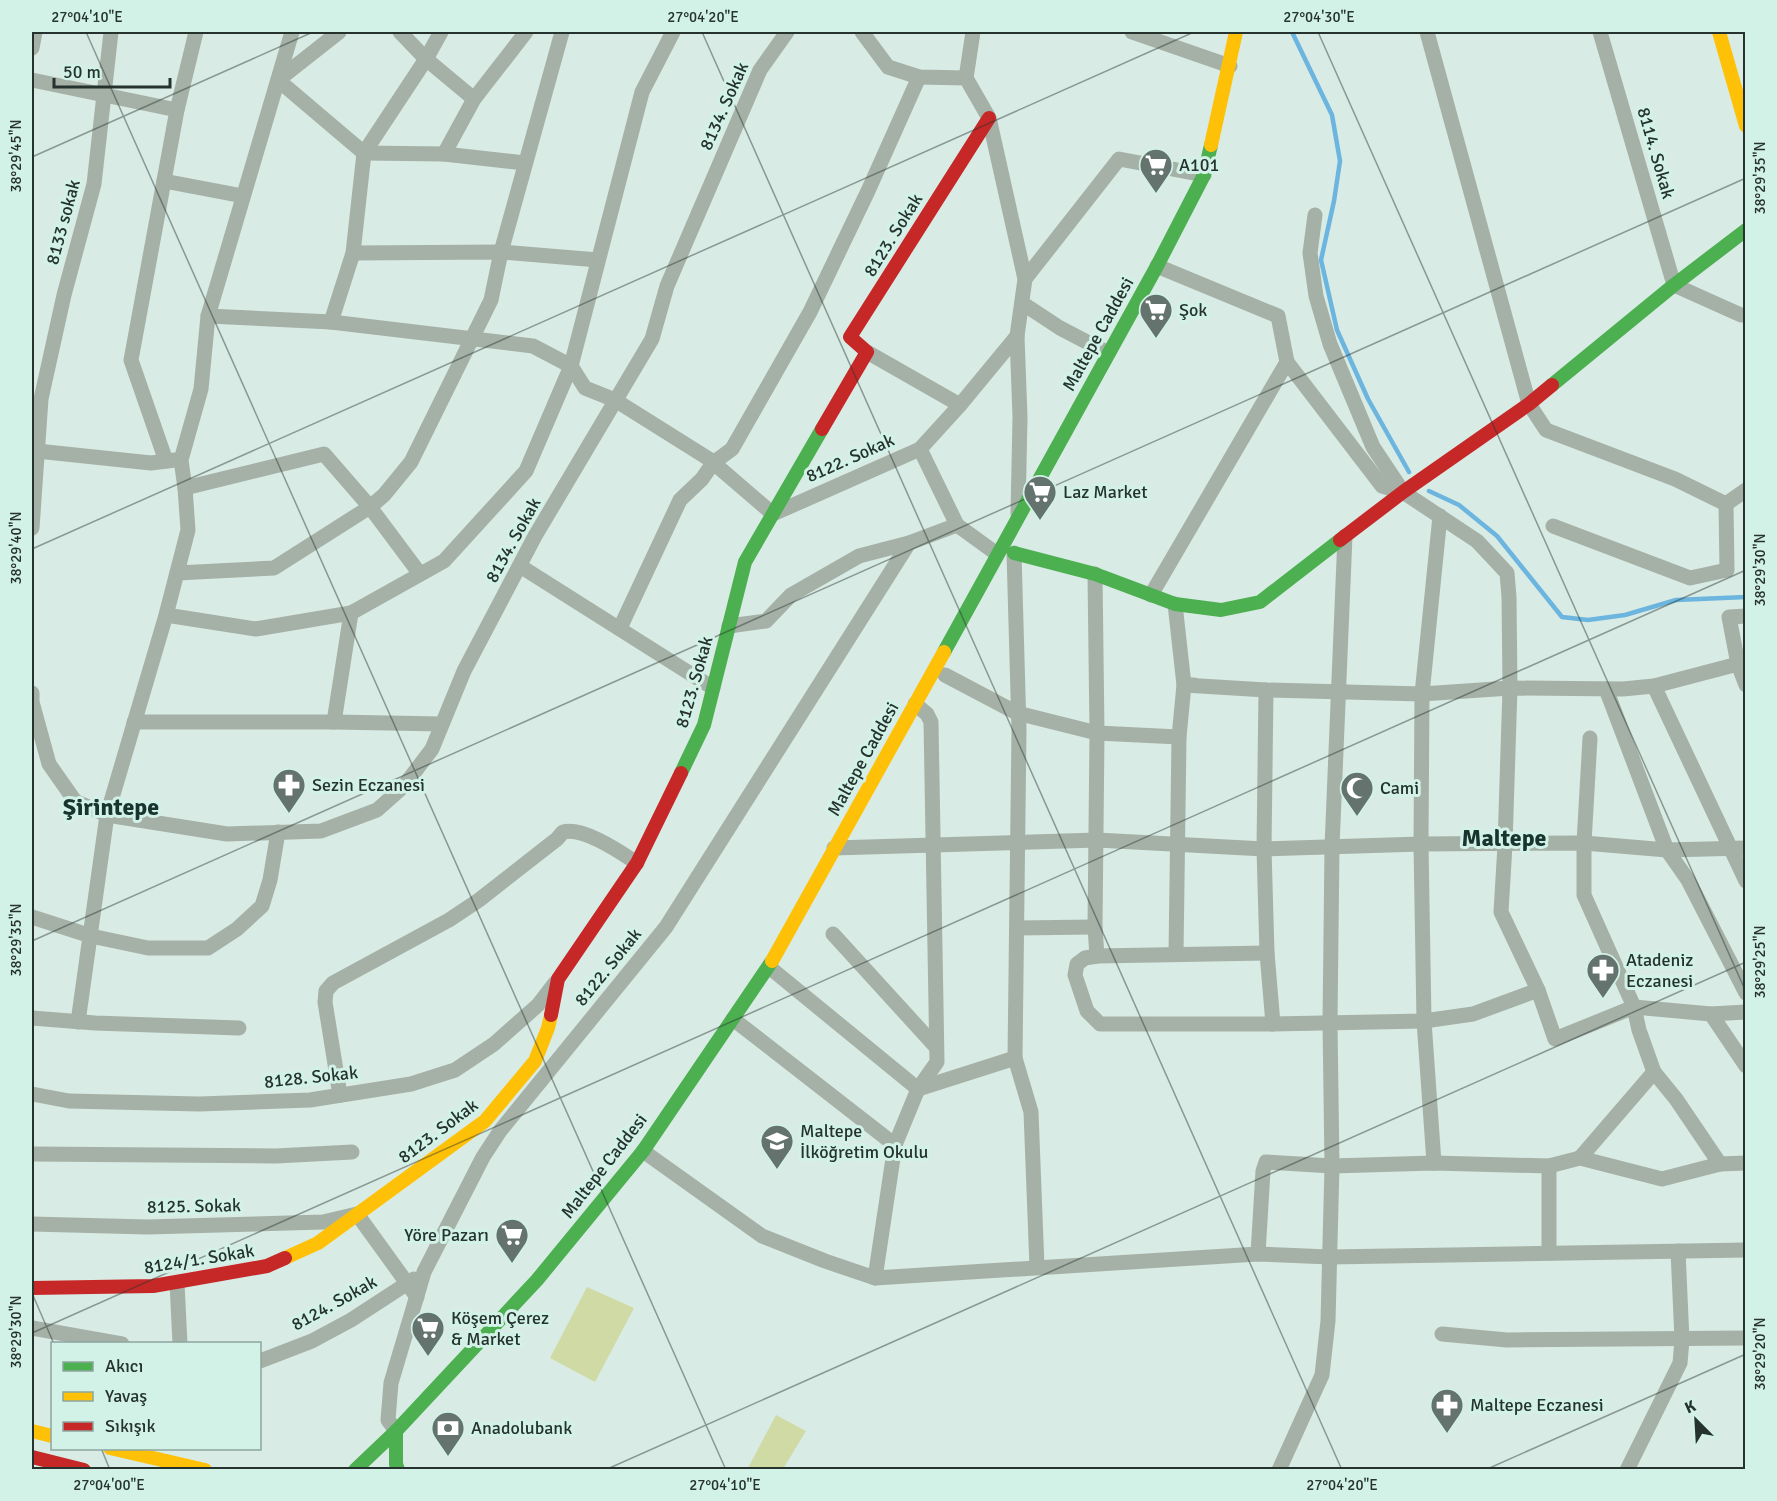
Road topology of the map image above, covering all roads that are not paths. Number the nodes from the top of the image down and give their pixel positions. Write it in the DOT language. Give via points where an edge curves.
graph roads {
  1 [pos="35,32"];
  2 [pos="111,32"];
  3 [pos="196,32"];
  4 [pos="292,32"];
  5 [pos="339,32"];
  6 [pos="400,32"];
  7 [pos="441,32"];
  8 [pos="526,32"];
  9 [pos="562,32"];
  10 [pos="673,32"];
  11 [pos="787,32"];
  12 [pos="862,32"];
  13 [pos="973,32"];
  14 [pos="1132,32"];
  15 [pos="1236,32"];
  16 [pos="1427,32"];
  17 [pos="1600,32"];
  18 [pos="1719,32"];
  19 [pos="32,48"];
  20 [pos="426,59"];
  21 [pos="1230,66"];
  22 [pos="920,77"];
  23 [pos="966,78"];
  24 [pos="32,80"];
  25 [pos="278,80"];
  26 [pos="105,95"];
  27 [pos="474,99"];
  28 [pos="177,110"];
  29 [pos="989,118"];
  30 [pos="1746,126"];
  31 [pos="364,153"];
  32 [pos="444,154"];
  33 [pos="525,163"];
  34 [pos="1204,175"];
  35 [pos="164,181"];
  36 [pos="243,196"];
  37 [pos="1315,215"];
  38 [pos="1746,230"];
  39 [pos="501,252"];
  40 [pos="353,253"];
  41 [pos="598,260"];
  42 [pos="1157,266"];
  43 [pos="1025,279"];
  44 [pos="1674,285"];
  45 [pos="1022,303"];
  46 [pos="1744,310"];
  47 [pos="208,316"];
  48 [pos="331,322"];
  49 [pos="1017,336"];
  50 [pos="470,339"];
  51 [pos="867,352"];
  52 [pos="1107,353"];
  53 [pos="1287,362"];
  54 [pos="572,366"];
  55 [pos="615,400"];
  56 [pos="1529,404"];
  57 [pos="960,405"];
  58 [pos="920,449"];
  59 [pos="37,451"];
  60 [pos="173,461"];
  61 [pos="713,463"];
  62 [pos="185,488"];
  63 [pos="1746,490"];
  64 [pos="1403,492"];
  65 [pos="1726,504"];
  66 [pos="370,507"];
  67 [pos="773,514"];
  68 [pos="1440,516"];
  69 [pos="1018,517"];
  70 [pos="957,525"];
  71 [pos="1552,526"];
  72 [pos="32,528"];
  73 [pos="1345,536"];
  74 [pos="909,543"];
  75 [pos="1014,553"];
  76 [pos="997,554"];
  77 [pos="520,566"];
  78 [pos="177,573"];
  79 [pos="420,574"];
  80 [pos="1095,574"];
  81 [pos="1151,595"];
  82 [pos="1175,604"];
  83 [pos="351,613"];
  84 [pos="166,615"];
  85 [pos="1746,616"];
  86 [pos="729,626"];
  87 [pos="620,628"];
  88 [pos="1738,664"];
  89 [pos="945,675"];
  90 [pos="1184,685"];
  91 [pos="1746,685"];
  92 [pos="1654,686"];
  93 [pos="713,688"];
  94 [pos="1510,688"];
  95 [pos="1606,689"];
  96 [pos="1266,690"];
  97 [pos="32,693"];
  98 [pos="1338,693"];
  99 [pos="1422,694"];
  100 [pos="915,704"];
  101 [pos="1017,713"];
  102 [pos="134,722"];
  103 [pos="334,722"];
  104 [pos="442,724"];
  105 [pos="1097,733"];
  106 [pos="36,737"];
  107 [pos="1179,737"];
  108 [pos="1590,738"];
  109 [pos="107,815"];
  110 [pos="278,832"];
  111 [pos="1097,840"];
  112 [pos="1016,842"];
  113 [pos="1584,843"];
  114 [pos="1178,844"];
  115 [pos="1421,844"];
  116 [pos="1505,845"];
  117 [pos="934,846"];
  118 [pos="1332,847"];
  119 [pos="834,848"];
  120 [pos="1729,848"];
  121 [pos="1746,848"];
  122 [pos="1264,849"];
  123 [pos="1666,850"];
  124 [pos="637,864"];
  125 [pos="1746,881"];
  126 [pos="32,917"];
  127 [pos="1095,927"];
  128 [pos="1017,928"];
  129 [pos="832,934"];
  130 [pos="91,936"];
  131 [pos="1267,953"];
  132 [pos="1176,954"];
  133 [pos="1097,956"];
  134 [pos="769,967"];
  135 [pos="558,980"];
  136 [pos="1538,990"];
  137 [pos="1746,993"];
  138 [pos="1634,1007"];
  139 [pos="1746,1012"];
  140 [pos="1711,1014"];
  141 [pos="32,1018"];
  142 [pos="733,1019"];
  143 [pos="1424,1021"];
  144 [pos="78,1022"];
  145 [pos="1330,1023"];
  146 [pos="1273,1024"];
  147 [pos="239,1028"];
  148 [pos="936,1047"];
  149 [pos="1015,1058"];
  150 [pos="1746,1066"];
  151 [pos="1654,1072"];
  152 [pos="918,1089"];
  153 [pos="32,1094"];
  154 [pos="340,1095"];
  155 [pos="485,1121"];
  156 [pos="895,1145"];
  157 [pos="643,1151"];
  158 [pos="352,1152"];
  159 [pos="32,1154"];
  160 [pos="483,1157"];
  161 [pos="1580,1158"];
  162 [pos="1434,1163"];
  163 [pos="1746,1163"];
  164 [pos="1720,1164"];
  165 [pos="1332,1166"];
  166 [pos="1549,1166"];
  167 [pos="357,1214"];
  168 [pos="32,1224"];
  169 [pos="1746,1250"];
  170 [pos="1678,1251"];
  171 [pos="1549,1253"];
  172 [pos="1258,1254"];
  173 [pos="1329,1257"];
  174 [pos="1037,1268"];
  175 [pos="424,1272"];
  176 [pos="875,1278"];
  177 [pos="177,1283"];
  178 [pos="408,1283"];
  179 [pos="32,1288"];
  180 [pos="417,1298"];
  181 [pos="32,1328"];
  182 [pos="1442,1334"];
  183 [pos="1746,1338"];
  184 [pos="1682,1340"];
  185 [pos="111,1342"];
  186 [pos="180,1342"];
  187 [pos="261,1361"];
  188 [pos="32,1431"];
  189 [pos="396,1431"];
  190 [pos="51,1436"];
  191 [pos="115,1450"];
  192 [pos="32,1457"];
  193 [pos="84,1470"];
  194 [pos="205,1470"];
  195 [pos="355,1470"];
  196 [pos="398,1470"];
  197 [pos="1279,1470"];
  198 [pos="1627,1470"];
  1 -- 19 [label="street"];
  2 -- 26 [label="street, 8133 sokak"];
  3 -- 28 [label="street"];
  4 -- 25 [label="street"];
  5 -- 25 [label="street"];
  6 -- 20 [label="street"];
  7 -- 20 [label="street"];
  8 -- 27 [label="street"];
  9 -- 33 [label="street"];
  10 -- 41 [label="street" via="642,92"];
  11 -- 55 [label="street, 8134. Sokak" via="760,70 667,286 652,339"];
  12 -- 22 [label="street" via="888,67"];
  13 -- 23 [label="street"];
  14 -- 21 [label="street"];
  15 -- 21 [label="main road, Maltepe Caddesi"];
  16 -- 56 [label="street"];
  17 -- 44 [label="street, 8114. Sokak"];
  18 -- 30 [label="main road"];
  20 -- 27 [label="street"];
  20 -- 31 [label="street"];
  21 -- 34 [label="main road, Maltepe Caddesi"];
  22 -- 23 [label="street"];
  22 -- 61 [label="street" via="810,312 732,449"];
  23 -- 29 [label="street"];
  24 -- 26 [label="street"];
  25 -- 31 [label="street"];
  25 -- 36 [label="street"];
  26 -- 28 [label="street"];
  26 -- 59 [label="street, 8133 sokak" via="94,184 44,388"];
  27 -- 32 [label="street"];
  28 -- 35 [label="street"];
  29 -- 43 [label="street"];
  29 -- 51 [label="main road, 8123. Sokak" via="850,337"];
  31 -- 32 [label="street"];
  31 -- 40 [label="street"];
  32 -- 33 [label="street"];
  33 -- 39 [label="street"];
  34 -- 42 [label="main road, Maltepe Caddesi"];
  34 -- 43 [label="street" via="1119,159"];
  35 -- 36 [label="street"];
  35 -- 60 [label="street" via="131,360"];
  36 -- 47 [label="street"];
  37 -- 64 [label="street" via="1310,253 1316,296 1330,344 1373,447"];
  38 -- 44 [label="main road"];
  39 -- 40 [label="street"];
  39 -- 41 [label="street"];
  39 -- 50 [label="street" via="491,300"];
  40 -- 48 [label="street"];
  41 -- 54 [label="street"];
  42 -- 52 [label="main road, Maltepe Caddesi"];
  42 -- 53 [label="street" via="1278,316"];
  43 -- 45 [label="street"];
  44 -- 46 [label="street"];
  44 -- 56 [label="main road"];
  45 -- 49 [label="street"];
  45 -- 52 [label="street"];
  47 -- 48 [label="street"];
  47 -- 60 [label="street" via="201,389"];
  48 -- 50 [label="street"];
  49 -- 57 [label="street"];
  49 -- 69 [label="street"];
  50 -- 54 [label="street" via="533,346"];
  50 -- 66 [label="street" via="411,462"];
  51 -- 57 [label="street"];
  51 -- 67 [label="main road, 8123. Sokak"];
  52 -- 69 [label="main road, Maltepe Caddesi"];
  53 -- 64 [label="street" via="1382,486"];
  53 -- 81 [label="street"];
  54 -- 55 [label="street" via="585,388"];
  54 -- 79 [label="street" via="526,471 444,561"];
  55 -- 61 [label="street"];
  55 -- 77 [label="street, 8134. Sokak"];
  56 -- 64 [label="main road"];
  56 -- 65 [label="street" via="1546,430 1675,479"];
  57 -- 58 [label="street"];
  58 -- 67 [label="street, 8122. Sokak"];
  58 -- 70 [label="street, 8122. Sokak"];
  59 -- 60 [label="street" via="151,463"];
  59 -- 72 [label="street, 8133 sokak"];
  60 -- 62 [label="street"];
  61 -- 67 [label="street"];
  61 -- 87 [label="street" via="680,500"];
  62 -- 66 [label="street" via="324,454"];
  62 -- 78 [label="street" via="188,530"];
  63 -- 65 [label="street"];
  64 -- 68 [label="street"];
  64 -- 73 [label="main road"];
  65 -- 71 [label="street" via="1727,570 1690,578"];
  66 -- 78 [label="street" via="274,568"];
  66 -- 79 [label="street"];
  67 -- 86 [label="main road, 8123. Sokak" via="745,562"];
  68 -- 94 [label="street" via="1477,541 1507,573"];
  68 -- 99 [label="street"];
  69 -- 76 [label="main road, Maltepe Caddesi"];
  70 -- 74 [label="street"];
  70 -- 76 [label="street, 8122. Sokak"];
  73 -- 82 [label="main road" via="1260,602 1221,610"];
  73 -- 98 [label="street"];
  74 -- 86 [label="street" via="859,556 791,595 766,621"];
  74 -- 160 [label="street, 8122. Sokak" via="666,927"];
  75 -- 80 [label="main road"];
  75 -- 101 [label="street"];
  76 -- 100 [label="main road, Maltepe Caddesi"];
  77 -- 87 [label="street"];
  77 -- 104 [label="street, 8134. Sokak"];
  78 -- 84 [label="street"];
  79 -- 83 [label="street"];
  80 -- 81 [label="main road"];
  80 -- 105 [label="street"];
  81 -- 82 [label="main road"];
  82 -- 90 [label="street"];
  83 -- 84 [label="street" via="256,629"];
  83 -- 103 [label="street"];
  84 -- 102 [label="street"];
  85 -- 88 [label="street" via="1729,617"];
  86 -- 93 [label="main road, 8123. Sokak"];
  87 -- 93 [label="street"];
  88 -- 91 [label="street"];
  88 -- 92 [label="street"];
  89 -- 101 [label="street"];
  90 -- 96 [label="street"];
  90 -- 98 [label="street"];
  90 -- 107 [label="street"];
  92 -- 95 [label="street"];
  92 -- 120 [label="street"];
  93 -- 124 [label="main road, 8123. Sokak" via="704,725"];
  94 -- 95 [label="street"];
  94 -- 99 [label="street"];
  94 -- 116 [label="street"];
  95 -- 123 [label="street"];
  96 -- 98 [label="street"];
  96 -- 122 [label="street"];
  97 -- 106 [label="street"];
  98 -- 99 [label="street"];
  98 -- 118 [label="street"];
  99 -- 115 [label="street"];
  100 -- 117 [label="street" via="931,722"];
  100 -- 119 [label="main road, Maltepe Caddesi"];
  101 -- 105 [label="street"];
  101 -- 112 [label="street"];
  102 -- 103 [label="street"];
  102 -- 109 [label="street"];
  103 -- 104 [label="street"];
  104 -- 110 [label="street, 8134. Sokak" via="432,749 411,777 377,810 321,831"];
  105 -- 107 [label="street"];
  105 -- 111 [label="street"];
  106 -- 109 [label="street" via="75,801"];
  107 -- 114 [label="street"];
  108 -- 113 [label="street"];
  109 -- 110 [label="street, 8134. Sokak" via="227,834"];
  109 -- 130 [label="street"];
  110 -- 130 [label="street" via="262,906 208,948 148,948"];
  111 -- 112 [label="street"];
  111 -- 114 [label="street"];
  111 -- 127 [label="street"];
  112 -- 117 [label="street"];
  112 -- 128 [label="street"];
  113 -- 116 [label="street"];
  113 -- 123 [label="street"];
  113 -- 138 [label="street" via="1584,895"];
  114 -- 122 [label="street"];
  114 -- 132 [label="street"];
  115 -- 116 [label="street"];
  115 -- 118 [label="street"];
  115 -- 143 [label="street"];
  116 -- 136 [label="street" via="1501,912"];
  117 -- 119 [label="street"];
  117 -- 148 [label="street"];
  118 -- 122 [label="street"];
  118 -- 145 [label="street"];
  119 -- 134 [label="main road, Maltepe Caddesi"];
  120 -- 121 [label="street"];
  120 -- 123 [label="street"];
  120 -- 125 [label="street"];
  122 -- 131 [label="street"];
  123 -- 137 [label="street" via="1688,880"];
  124 -- 135 [label="main road, 8123. Sokak"];
  124 -- 154 [label="street" via="575,831 563,832 449,920 333,983 326,991 325,1002"];
  126 -- 130 [label="street"];
  127 -- 128 [label="street"];
  127 -- 133 [label="street"];
  128 -- 149 [label="street"];
  129 -- 148 [label="street"];
  130 -- 144 [label="street"];
  131 -- 132 [label="street"];
  131 -- 146 [label="street"];
  132 -- 133 [label="street"];
  133 -- 146 [label="street" via="1077,963 1075,975 1087,1011 1100,1024"];
  134 -- 142 [label="main road, Maltepe Caddesi"];
  134 -- 152 [label="street"];
  135 -- 154 [label="street, 8128. Sokak" via="538,1005 494,1044 455,1070 411,1084"];
  135 -- 155 [label="main road, 8123. Sokak" via="548,1028 535,1061"];
  136 -- 138 [label="street" via="1554,1039"];
  136 -- 143 [label="street" via="1473,1014"];
  138 -- 140 [label="street"];
  138 -- 151 [label="street"];
  139 -- 140 [label="street"];
  140 -- 150 [label="street"];
  141 -- 144 [label="street"];
  142 -- 156 [label="street"];
  142 -- 157 [label="main road, Maltepe Caddesi"];
  143 -- 145 [label="street"];
  143 -- 162 [label="street"];
  144 -- 147 [label="street"];
  145 -- 146 [label="street"];
  145 -- 165 [label="street"];
  148 -- 152 [label="street" via="937,1062"];
  149 -- 152 [label="street"];
  149 -- 174 [label="street" via="1031,1112"];
  151 -- 161 [label="street"];
  151 -- 164 [label="street"];
  152 -- 156 [label="street"];
  153 -- 154 [label="street, 8128. Sokak" via="69,1101 199,1104 310,1100"];
  155 -- 160 [label="street"];
  155 -- 167 [label="main road, 8123. Sokak"];
  156 -- 176 [label="street"];
  157 -- 176 [label="street" via="762,1236"];
  157 -- 189 [label="main road, Maltepe Caddesi" via="537,1280"];
  158 -- 159 [label="street" via="276,1156"];
  160 -- 175 [label="street, 8122. Sokak"];
  161 -- 164 [label="street" via="1662,1179"];
  161 -- 166 [label="street"];
  162 -- 165 [label="street"];
  162 -- 166 [label="street"];
  163 -- 164 [label="street"];
  165 -- 172 [label="street" via="1266,1162"];
  165 -- 173 [label="street"];
  166 -- 171 [label="street"];
  167 -- 168 [label="street, 8125. Sokak" via="311,1223 147,1227"];
  167 -- 177 [label="main road, 8124/1. Sokak" via="318,1243 267,1266"];
  167 -- 178 [label="street"];
  169 -- 170 [label="street"];
  170 -- 171 [label="street"];
  170 -- 184 [label="street"];
  171 -- 173 [label="street"];
  172 -- 173 [label="street"];
  172 -- 174 [label="street"];
  173 -- 197 [label="street" via="1322,1375"];
  174 -- 176 [label="street"];
  175 -- 178 [label="street, 8124. Sokak"];
  175 -- 180 [label="street, 8122. Sokak"];
  177 -- 179 [label="main road, 8124/1. Sokak"];
  177 -- 186 [label="street"];
  178 -- 180 [label="street"];
  178 -- 187 [label="street, 8124. Sokak" via="321,1336"];
  180 -- 189 [label="street, 8122. Sokak" via="391,1383 388,1420"];
  181 -- 185 [label="street"];
  182 -- 184 [label="street" via="1507,1340"];
  183 -- 184 [label="street"];
  184 -- 198 [label="street" via="1680,1363"];
  188 -- 190 [label="main road"];
  189 -- 195 [label="main road, Maltepe Caddesi"];
  189 -- 196 [label="main road"];
  191 -- 194 [label="main road"];
  192 -- 193 [label="main road"];
}
